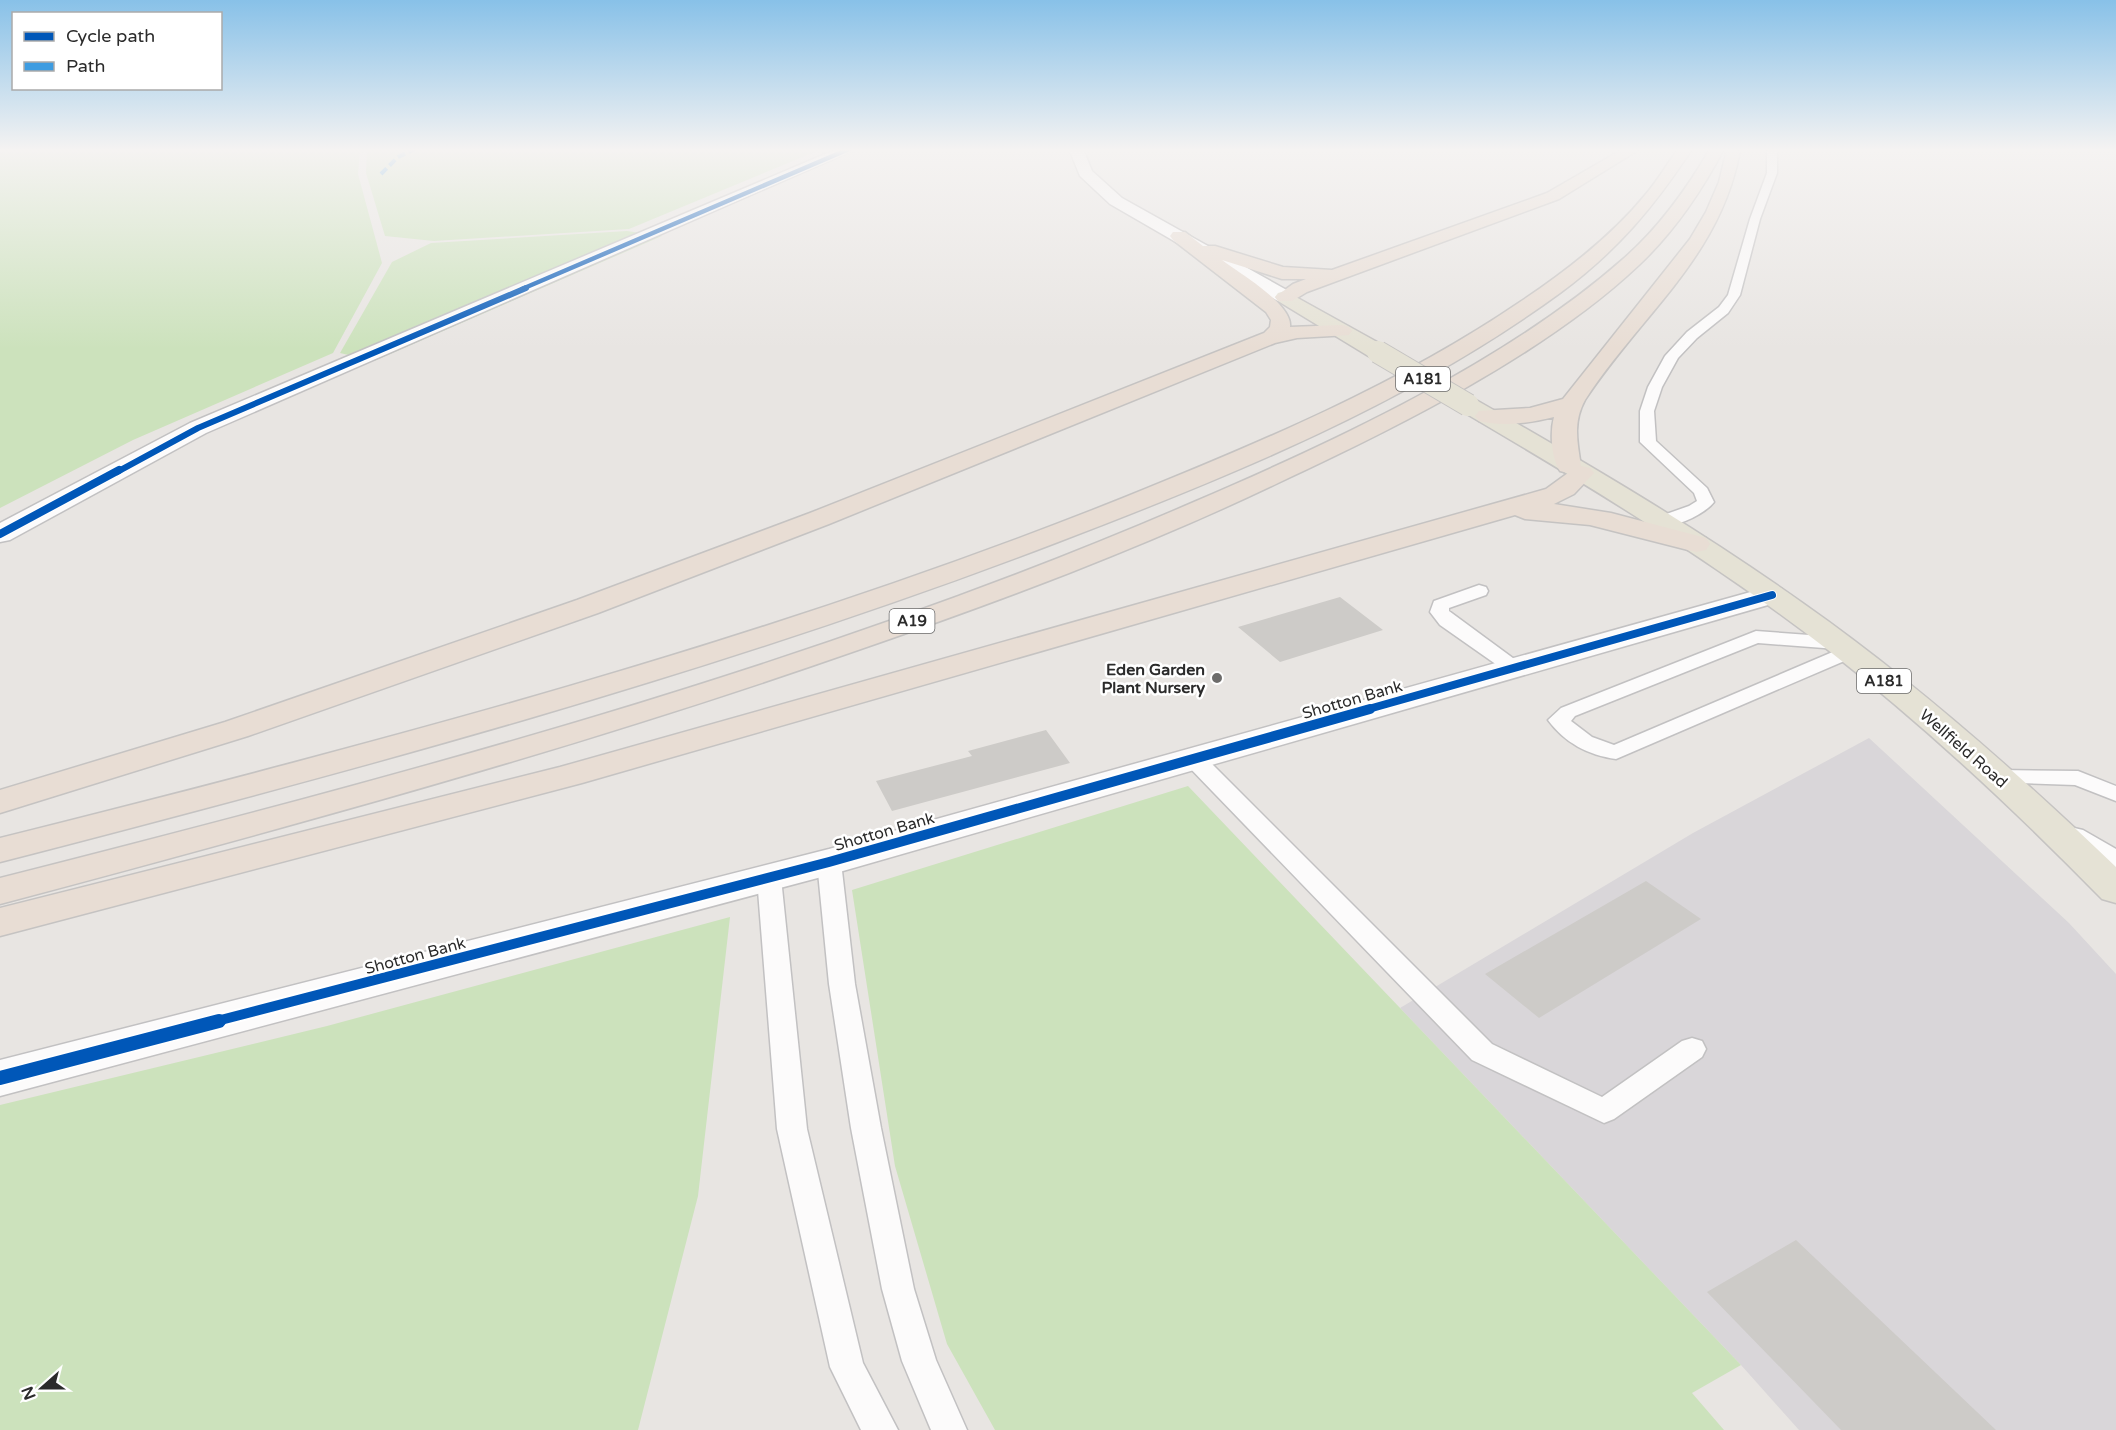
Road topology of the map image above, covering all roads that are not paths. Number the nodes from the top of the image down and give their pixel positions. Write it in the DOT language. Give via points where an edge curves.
graph roads {
  1 [pos="693,216"];
  2 [pos="1142,216"];
  3 [pos="1497,216"];
  4 [pos="1636,216"];
  5 [pos="1677,216"];
  6 [pos="1712,216"];
  7 [pos="1756,216"];
  8 [pos="1186,241"];
  9 [pos="1342,273"];
  10 [pos="1285,297"];
  11 [pos="1342,331"];
  12 [pos="1269,338"];
  13 [pos="1571,404"];
  14 [pos="1477,410"];
  15 [pos="1575,469"];
  16 [pos="1501,511"];
  17 [pos="1661,522"];
  18 [pos="0,534"];
  19 [pos="1696,544"];
  20 [pos="1479,591"];
  21 [pos="1772,595"];
  22 [pos="1843,648"];
  23 [pos="1514,668"];
  24 [pos="1194,759"];
  25 [pos="1998,777"];
  26 [pos="2116,794"];
  27 [pos="0,802"];
  28 [pos="2061,834"];
  29 [pos="0,850"];
  30 [pos="829,862"];
  31 [pos="2116,865"];
  32 [pos="769,878"];
  33 [pos="2116,890"];
  34 [pos="0,891"];
  35 [pos="0,922"];
  36 [pos="1692,1049"];
  37 [pos="0,1078"];
  38 [pos="880,1430"];
  39 [pos="949,1430"];
  1 -- 18 [label="street" via="198,428"];
  2 -- 8 [label="street"];
  3 -- 9 [label="highway"];
  4 -- 29 [label="highway, A19" via="1577,271 1443,358 1335,415 1175,487 995,557 798,626 327,765"];
  5 -- 34 [label="highway, A19" via="1612,279 1557,321 1486,365 1389,420 1184,516 1010,586 813,657 625,717 348,798"];
  6 -- 13 [label="highway" via="1675,276 1622,335"];
  7 -- 17 [label="lane" via="1734,295 1724,310 1672,356 1647,411 1648,442 1701,491 1706,502"];
  8 -- 9 [label="highway" via="1282,273"];
  8 -- 10 [label="street"];
  8 -- 12 [label="highway" via="1273,308 1281,320 1280,329"];
  9 -- 10 [label="highway"];
  10 -- 11 [label="main road, A181"];
  11 -- 12 [label="highway" via="1297,332"];
  11 -- 14 [label="main road, A181, bridge"];
  12 -- 27 [label="highway" via="843,510 475,649 225,733"];
  13 -- 14 [label="highway" via="1547,414 1525,417"];
  13 -- 15 [label="highway" via="1563,434"];
  14 -- 15 [label="main road, A181"];
  15 -- 16 [label="highway" via="1574,484 1553,496"];
  15 -- 17 [label="main road, A181"];
  16 -- 19 [label="highway" via="1566,512 1621,522"];
  16 -- 35 [label="highway" via="570,776"];
  17 -- 19 [label="main road, A181"];
  19 -- 21 [label="main road, Wellfield Road / A181"];
  20 -- 23 [label="lane" via="1441,605 1439,612"];
  21 -- 22 [label="main road, Wellfield Road / A181"];
  21 -- 23 [label="street, Shotton Bank"];
  22 -- 22 [label="lane" via="1756,637 1568,712 1559,720 1602,751 1616,752"];
  22 -- 25 [label="main road, Wellfield Road / A181"];
  23 -- 24 [label="street, Shotton Bank"];
  24 -- 30 [label="street, Shotton Bank"];
  24 -- 36 [label="lane" via="1482,1052 1604,1112"];
  25 -- 26 [label="lane" via="2078,778"];
  25 -- 28 [label="main road, Wellfield Road / A181"];
  28 -- 31 [label="street, Wellfield Road"];
  28 -- 33 [label="main road, A181"];
  30 -- 32 [label="street, Shotton Bank"];
  30 -- 39 [label="lane" via="842,984 898,1288 919,1360"];
  32 -- 37 [label="street, Shotton Bank"];
  32 -- 38 [label="lane" via="792,1129 847,1367"];
}
